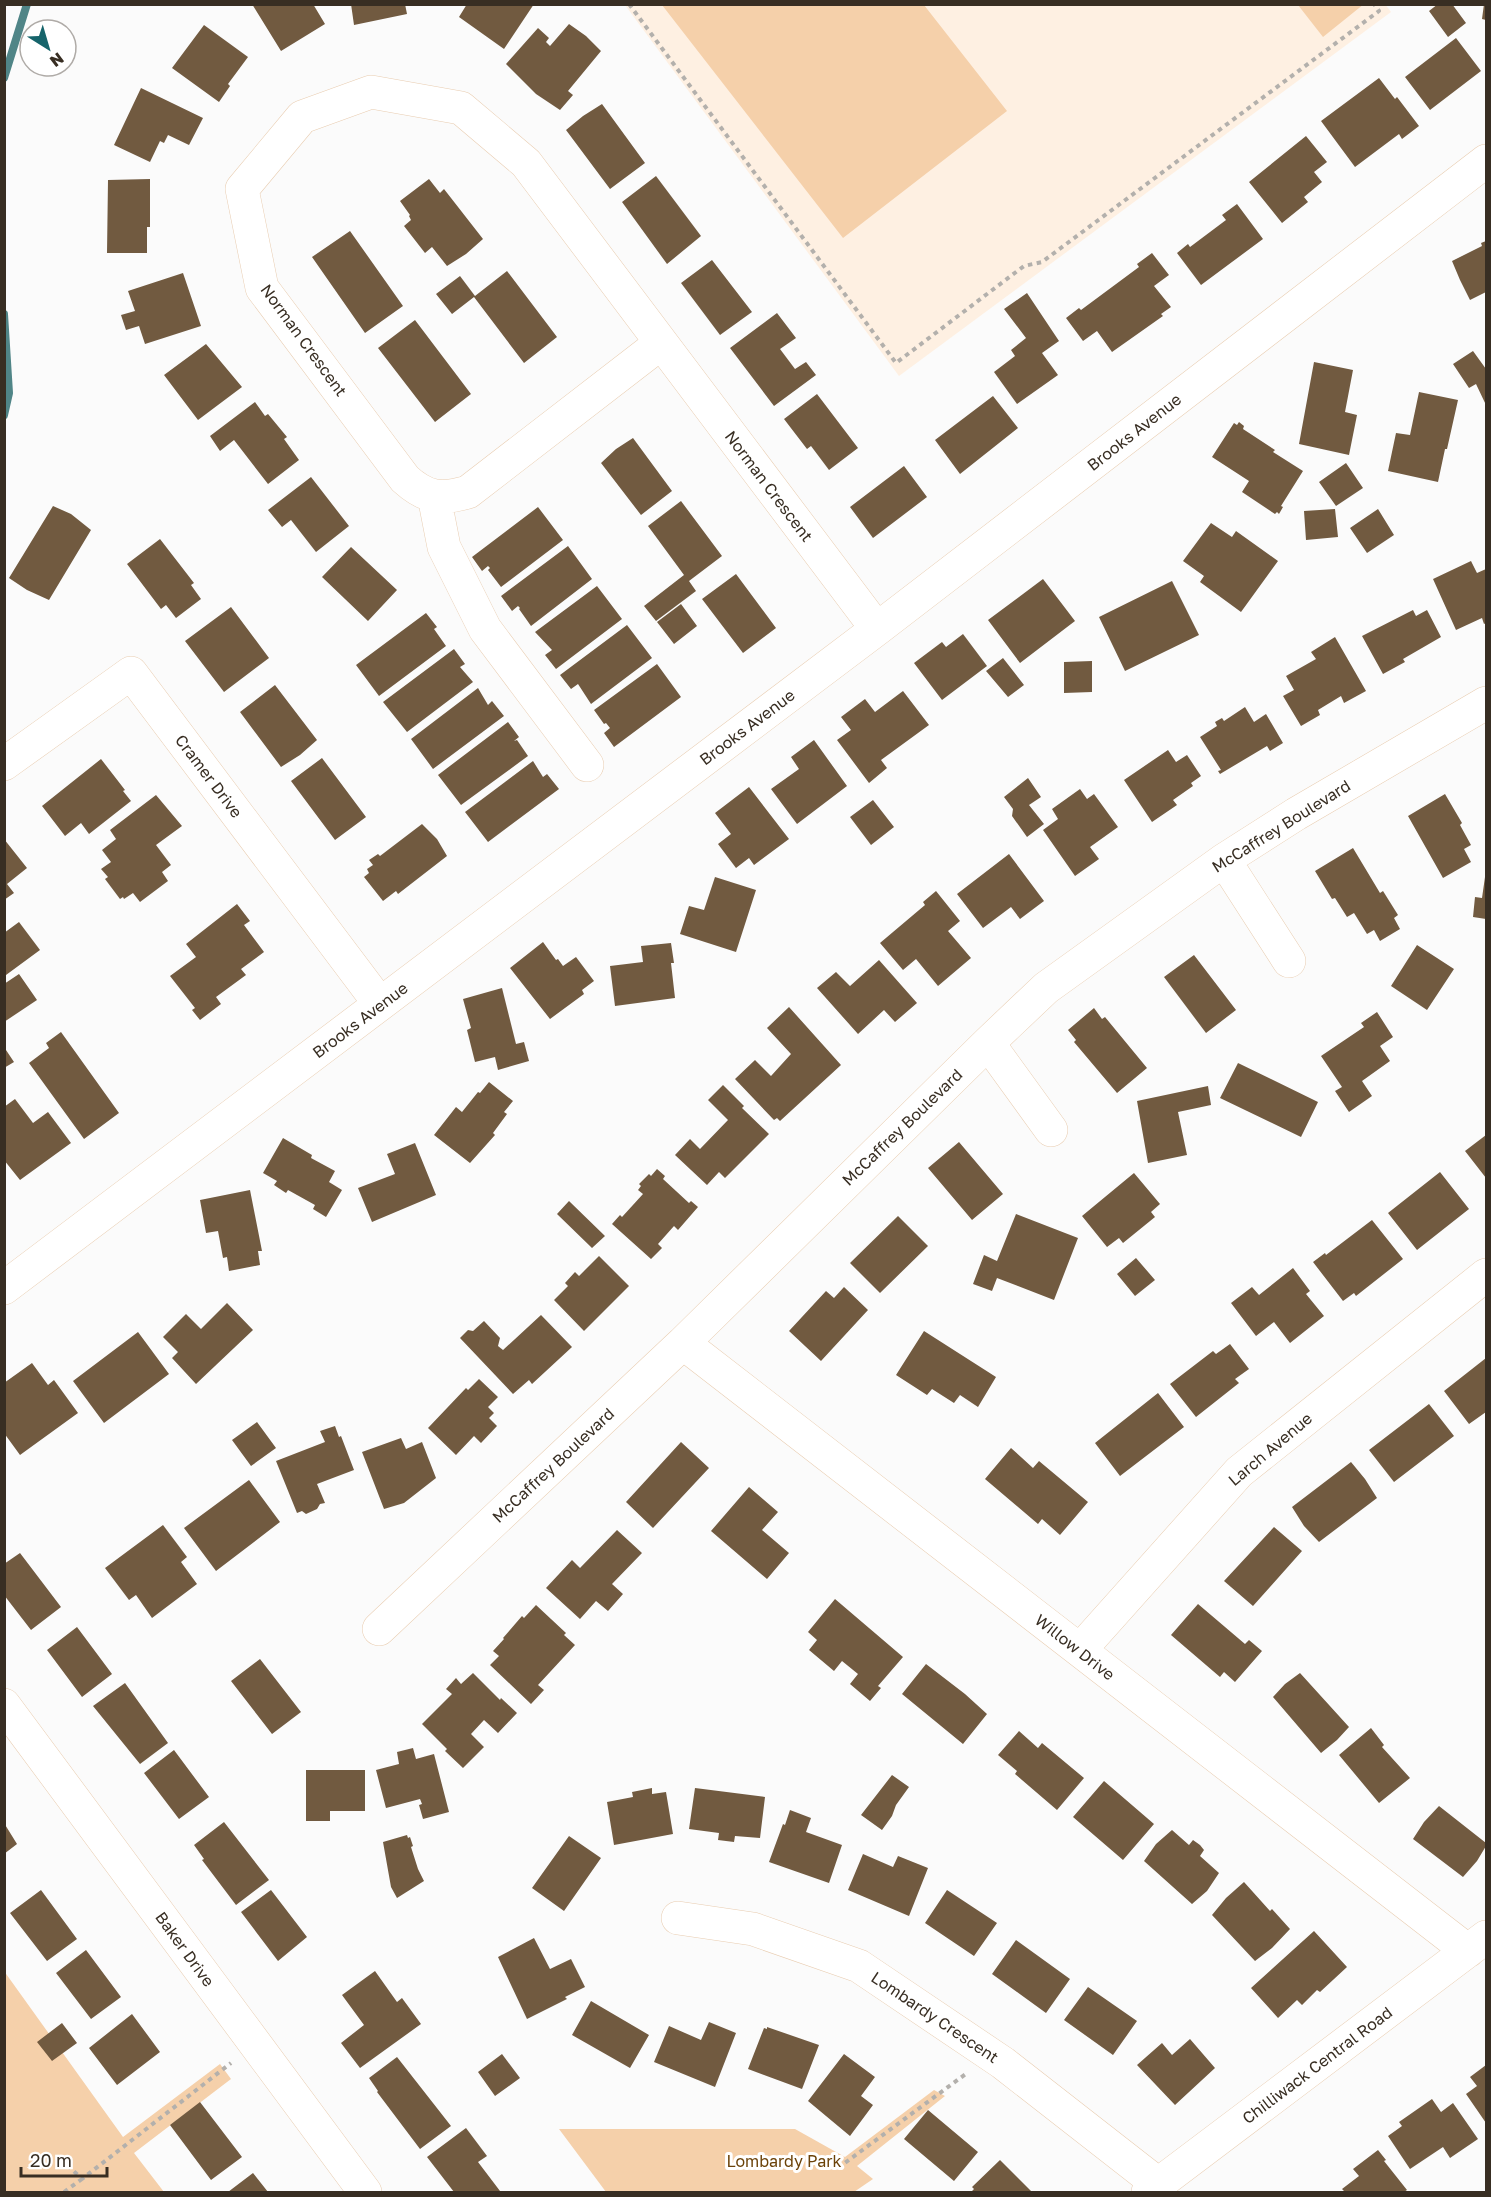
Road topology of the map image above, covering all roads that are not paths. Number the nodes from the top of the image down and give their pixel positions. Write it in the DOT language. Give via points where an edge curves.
graph roads {
  1 [pos="1486,161"];
  2 [pos="661,344"];
  3 [pos="434,496"];
  4 [pos="877,629"];
  5 [pos="1485,708"];
  6 [pos="4,764"];
  7 [pos="587,765"];
  8 [pos="1224,860"];
  9 [pos="1289,961"];
  10 [pos="380,1004"];
  11 [pos="988,1043"];
  12 [pos="1051,1130"];
  13 [pos="1486,1275"];
  14 [pos="4,1288"];
  15 [pos="683,1342"];
  16 [pos="379,1629"];
  17 [pos="1080,1650"];
  18 [pos="4,1705"];
  19 [pos="678,1918"];
  20 [pos="1477,1944"];
  21 [pos="1153,2188"];
  22 [pos="365,2193"];
  1 -- 4 [label="street, Brooks Avenue"];
  2 -- 3 [label="street" via="468,492"];
  2 -- 3 [label="street, Norman Crescent" via="526,164 461,108 371,92 302,117 242,189 262,288 405,479 418,491"];
  2 -- 4 [label="street, Norman Crescent"];
  3 -- 7 [label="street" via="444,547 485,628"];
  4 -- 10 [label="street, Brooks Avenue"];
  5 -- 8 [label="street, McCaffrey Boulevard" via="1296,814"];
  6 -- 10 [label="street, Cramer Drive" via="130,673"];
  8 -- 9 [label="street"];
  8 -- 11 [label="street, McCaffrey Boulevard" via="1046,988"];
  10 -- 14 [label="street, Brooks Avenue"];
  11 -- 12 [label="street"];
  11 -- 15 [label="street, McCaffrey Boulevard"];
  13 -- 17 [label="street, Larch Avenue" via="1239,1472"];
  15 -- 16 [label="street, McCaffrey Boulevard"];
  15 -- 17 [label="street, Willow Drive"];
  17 -- 20 [label="street, Willow Drive"];
  18 -- 22 [label="street, Baker Drive"];
  19 -- 21 [label="street, Lombardy Crescent" via="753,1929 859,1966 992,2055"];
  20 -- 21 [label="street, Chilliwack Central Road"];
}
